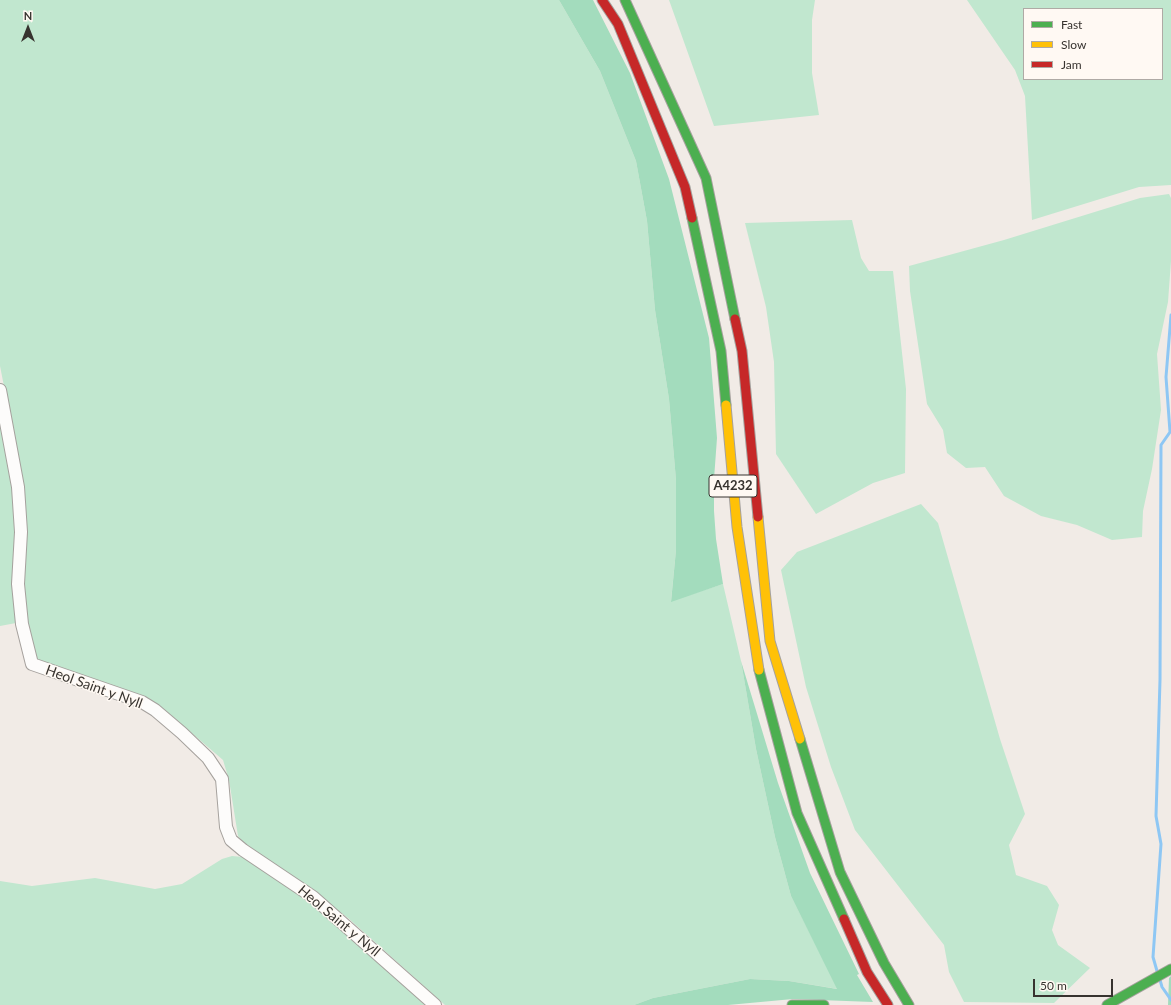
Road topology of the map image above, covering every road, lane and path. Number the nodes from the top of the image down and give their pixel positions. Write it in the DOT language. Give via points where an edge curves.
graph roads {
  1 [pos="602,0"];
  2 [pos="624,0"];
  3 [pos="0,390"];
  4 [pos="1170,969"];
  5 [pos="435,1005"];
  6 [pos="792,1005"];
  7 [pos="824,1005"];
  8 [pos="888,1005"];
  9 [pos="909,1005"];
  10 [pos="1107,1005"];
  1 -- 8 [label="main road, A4232" via="618,24 685,187 721,351 737,527 756,658 797,813 867,972"];
  2 -- 9 [label="main road, A4232" via="706,178 742,351 770,640 840,872 884,963"];
  3 -- 5 [label="street, Heol Saint y Nyll" via="18,487 21,532 18,584 22,624 32,664 142,702 177,728 208,758 222,779 226,826 231,840 314,897"];
  4 -- 10 [label="main road"];
  6 -- 7 [label="main road"];
}
